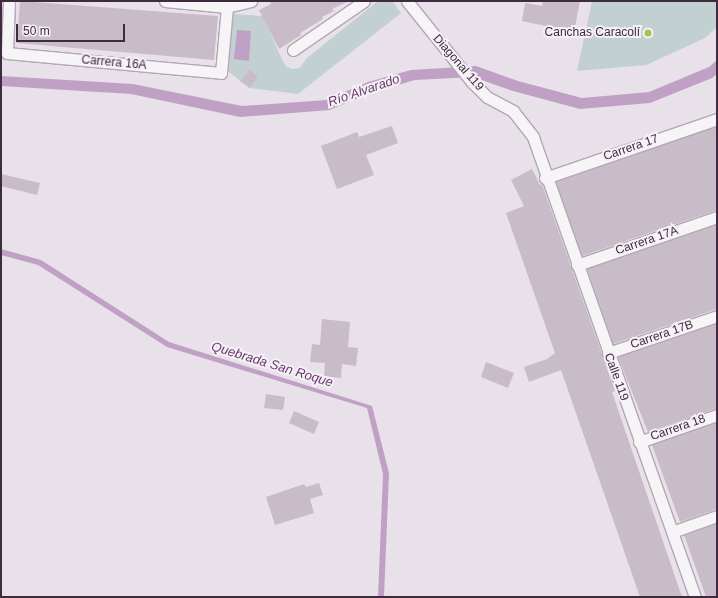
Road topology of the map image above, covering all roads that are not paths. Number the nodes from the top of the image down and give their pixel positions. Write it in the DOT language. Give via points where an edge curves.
graph roads {
  1 [pos="9,1"];
  2 [pos="165,1"];
  3 [pos="251,1"];
  4 [pos="364,1"];
  5 [pos="407,1"];
  6 [pos="227,6"];
  7 [pos="293,50"];
  8 [pos="717,118"];
  9 [pos="539,158"];
  10 [pos="546,178"];
  11 [pos="717,217"];
  12 [pos="577,265"];
  13 [pos="717,316"];
  14 [pos="608,354"];
  15 [pos="717,415"];
  16 [pos="639,442"];
  17 [pos="717,516"];
  18 [pos="672,532"];
  19 [pos="695,597"];
  1 -- 6 [label="street, Carrera 16A" via="7,53 221,73"];
  2 -- 6 [label="street"];
  3 -- 6 [label="street"];
  4 -- 7 [label="street"];
  5 -- 9 [label="street, Diagonal 119" via="469,79 487,97 513,111 533,137"];
  8 -- 10 [label="street, Carrera 17"];
  9 -- 10 [label="street, Calle 119"];
  10 -- 12 [label="street, Calle 119"];
  11 -- 12 [label="street, Carrera 17A"];
  12 -- 14 [label="street, Calle 119"];
  13 -- 14 [label="street, Carrera 17B"];
  14 -- 16 [label="street, Calle 119"];
  15 -- 16 [label="street, Carrera 18"];
  16 -- 18 [label="street, Calle 119"];
  17 -- 18 [label="street"];
  18 -- 19 [label="street, Calle 119"];
}
